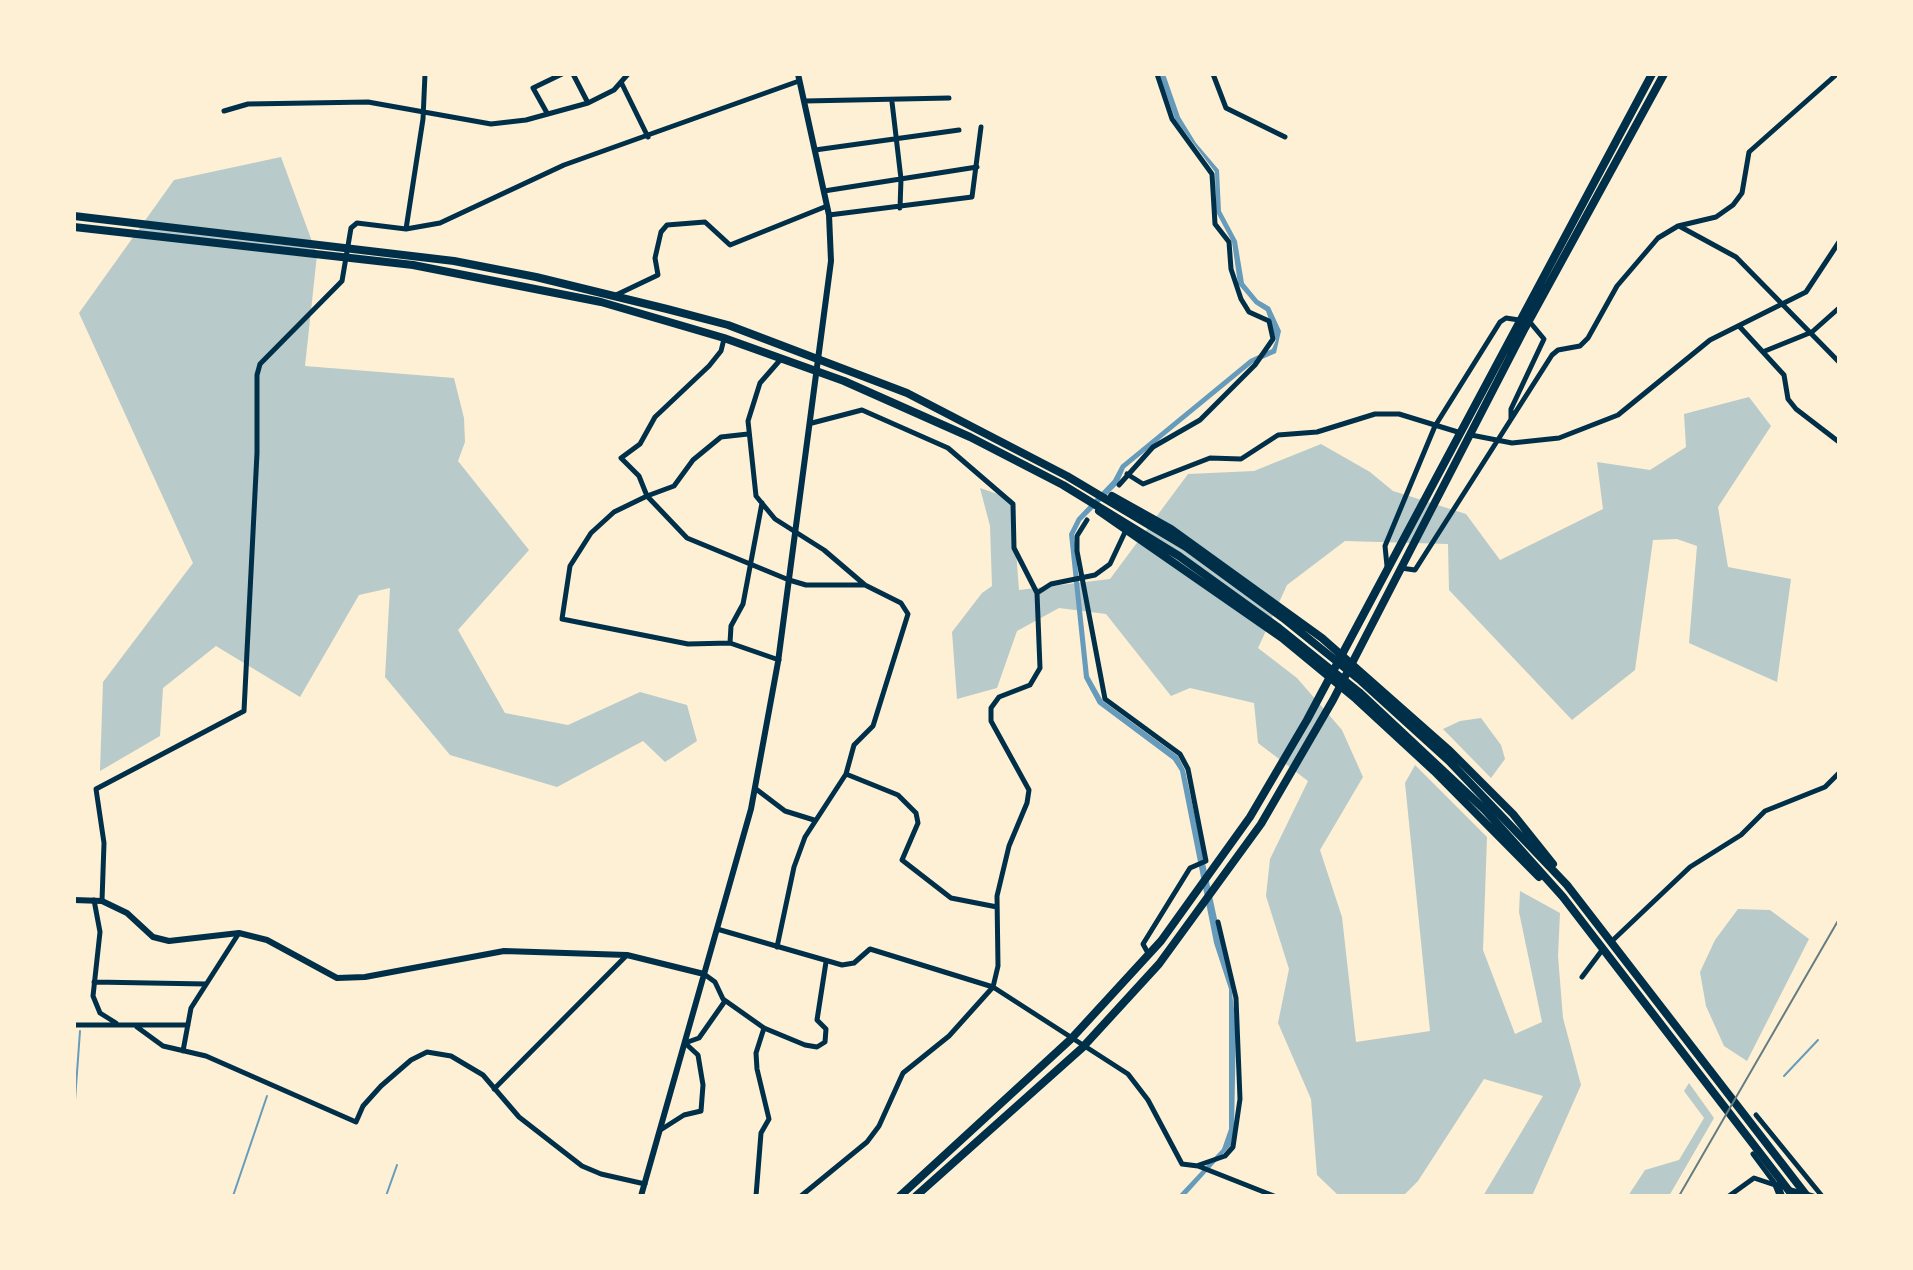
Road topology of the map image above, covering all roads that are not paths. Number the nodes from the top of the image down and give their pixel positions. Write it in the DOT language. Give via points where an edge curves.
graph roads {
  1 [pos="425,74"];
  2 [pos="562,74"];
  3 [pos="573,74"];
  4 [pos="628,74"];
  5 [pos="1157,74"];
  6 [pos="1213,74"];
  7 [pos="1652,74"];
  8 [pos="1664,74"];
  9 [pos="1837,74"];
  10 [pos="799,77"];
  11 [pos="621,82"];
  12 [pos="949,98"];
  13 [pos="805,101"];
  14 [pos="892,102"];
  15 [pos="588,103"];
  16 [pos="224,111"];
  17 [pos="423,112"];
  18 [pos="547,113"];
  19 [pos="981,127"];
  20 [pos="959,130"];
  21 [pos="648,137"];
  22 [pos="1285,137"];
  23 [pos="896,139"];
  24 [pos="815,150"];
  25 [pos="977,167"];
  26 [pos="901,179"];
  27 [pos="824,191"];
  28 [pos="827,206"];
  29 [pos="900,208"];
  30 [pos="829,215"];
  31 [pos="74,216"];
  32 [pos="1678,226"];
  33 [pos="74,227"];
  34 [pos="406,229"];
  35 [pos="1839,242"];
  36 [pos="616,295"];
  37 [pos="1783,304"];
  38 [pos="1839,308"];
  39 [pos="1519,320"];
  40 [pos="1529,321"];
  41 [pos="1739,326"];
  42 [pos="1812,332"];
  43 [pos="724,338"];
  44 [pos="1764,351"];
  45 [pos="782,358"];
  46 [pos="820,359"];
  47 [pos="1839,362"];
  48 [pos="818,372"];
  49 [pos="1511,421"];
  50 [pos="812,423"];
  51 [pos="1435,426"];
  52 [pos="748,434"];
  53 [pos="1496,441"];
  54 [pos="1839,442"];
  55 [pos="1127,474"];
  56 [pos="1065,481"];
  57 [pos="1119,485"];
  58 [pos="647,496"];
  59 [pos="762,503"];
  60 [pos="1087,520"];
  61 [pos="1126,530"];
  62 [pos="796,535"];
  63 [pos="749,564"];
  64 [pos="1387,566"];
  65 [pos="1401,568"];
  66 [pos="1082,578"];
  67 [pos="789,580"];
  68 [pos="865,585"];
  69 [pos="1037,593"];
  70 [pos="730,643"];
  71 [pos="1340,654"];
  72 [pos="779,660"];
  73 [pos="1352,663"];
  74 [pos="1328,677"];
  75 [pos="1340,687"];
  76 [pos="1839,773"];
  77 [pos="846,774"];
  78 [pos="756,789"];
  79 [pos="814,820"];
  80 [pos="1567,885"];
  81 [pos="1563,897"];
  82 [pos="74,900"];
  83 [pos="94,900"];
  84 [pos="102,901"];
  85 [pos="997,907"];
  86 [pos="1218,922"];
  87 [pos="717,929"];
  88 [pos="239,933"];
  89 [pos="1612,941"];
  90 [pos="777,947"];
  91 [pos="1604,948"];
  92 [pos="627,955"];
  93 [pos="1149,955"];
  94 [pos="826,962"];
  95 [pos="704,974"];
  96 [pos="1582,977"];
  97 [pos="94,982"];
  98 [pos="206,984"];
  99 [pos="993,987"];
  100 [pos="725,1001"];
  101 [pos="116,1023"];
  102 [pos="74,1025"];
  103 [pos="188,1025"];
  104 [pos="137,1027"];
  105 [pos="764,1028"];
  106 [pos="1071,1039"];
  107 [pos="685,1043"];
  108 [pos="1082,1048"];
  109 [pos="183,1051"];
  110 [pos="494,1089"];
  111 [pos="1756,1115"];
  112 [pos="662,1129"];
  113 [pos="1753,1154"];
  114 [pos="1198,1166"];
  115 [pos="645,1184"];
  116 [pos="1777,1186"];
  117 [pos="641,1196"];
  118 [pos="756,1196"];
  119 [pos="801,1196"];
  120 [pos="900,1196"];
  121 [pos="916,1196"];
  122 [pos="1274,1196"];
  123 [pos="1729,1196"];
  124 [pos="1781,1196"];
  125 [pos="1793,1196"];
  126 [pos="1807,1196"];
  127 [pos="1813,1196"];
  128 [pos="1822,1196"];
  1 -- 17 [label="street"];
  2 -- 18 [label="street" via="533,88"];
  3 -- 15 [label="street"];
  4 -- 11 [label="street"];
  5 -- 55 [label="street" via="1172,119 1212,174 1215,224 1229,242 1241,299 1249,312 1269,321 1273,339 1255,365 1200,420 1153,447"];
  6 -- 22 [label="street" via="1226,108"];
  7 -- 39 [label="main road"];
  8 -- 40 [label="main road"];
  9 -- 32 [label="street" via="1749,152 1742,193 1733,205 1702,223"];
  10 -- 13 [label="street"];
  10 -- 21 [label="street"];
  11 -- 15 [label="street"];
  11 -- 21 [label="street"];
  12 -- 14 [label="street"];
  13 -- 14 [label="street"];
  13 -- 24 [label="street"];
  14 -- 23 [label="street"];
  15 -- 18 [label="street"];
  16 -- 17 [label="street" via="248,104 368,102"];
  17 -- 18 [label="street" via="491,124"];
  17 -- 34 [label="street"];
  19 -- 25 [label="street"];
  20 -- 23 [label="street"];
  21 -- 34 [label="street" via="564,165 440,223"];
  23 -- 24 [label="street"];
  23 -- 26 [label="street"];
  24 -- 27 [label="street"];
  25 -- 26 [label="street"];
  25 -- 29 [label="street" via="972,197"];
  26 -- 27 [label="street"];
  26 -- 29 [label="street"];
  27 -- 28 [label="street"];
  28 -- 30 [label="street"];
  28 -- 36 [label="street" via="730,245 705,222 667,225 655,258 658,275"];
  29 -- 30 [label="street"];
  30 -- 46 [label="street" via="830,273"];
  31 -- 36 [label="main road" via="454,261"];
  32 -- 37 [label="street" via="1736,257"];
  32 -- 49 [label="street" via="1658,238 1617,286 1580,346 1552,355"];
  33 -- 43 [label="main road" via="452,271 601,302"];
  34 -- 84 [label="street" via="357,223 348,234 342,281 260,364 244,711 96,789 104,843"];
  35 -- 37 [label="street" via="1806,292"];
  36 -- 46 [label="main road" via="728,325"];
  37 -- 41 [label="street"];
  37 -- 42 [label="street"];
  38 -- 42 [label="street"];
  39 -- 51 [label="street" via="1500,322"];
  39 -- 64 [label="main road"];
  40 -- 49 [label="street" via="1544,339 1511,409"];
  40 -- 65 [label="main road"];
  41 -- 44 [label="street"];
  41 -- 53 [label="street" via="1710,340 1618,415 1559,438"];
  42 -- 44 [label="street"];
  42 -- 47 [label="street"];
  43 -- 45 [label="main road"];
  43 -- 58 [label="street" via="709,366 655,417 640,444 621,458 639,476"];
  44 -- 54 [label="street" via="1784,375 1788,399 1796,409"];
  45 -- 48 [label="main road"];
  45 -- 52 [label="street" via="760,383"];
  46 -- 48 [label="street"];
  46 -- 56 [label="main road" via="907,393"];
  48 -- 50 [label="street"];
  48 -- 56 [label="main road"];
  49 -- 53 [label="street"];
  50 -- 62 [label="street"];
  50 -- 69 [label="street" via="862,410 948,448 1013,504 1014,548"];
  51 -- 53 [label="street"];
  51 -- 55 [label="street" via="1399,414 1375,414 1317,432 1278,435 1241,459 1210,458 1143,484"];
  51 -- 64 [label="street" via="1385,546"];
  52 -- 58 [label="street" via="721,437 693,460 674,486"];
  52 -- 59 [label="street" via="756,496"];
  53 -- 65 [label="street" via="1415,570"];
  55 -- 57 [label="street"];
  56 -- 61 [label="main road"];
  56 -- 71 [label="main road" via="1132,505 1171,529"];
  56 -- 80 [label="main road" via="1146,522 1256,597 1405,719"];
  56 -- 81 [label="main road" via="1250,606 1397,727 1485,810"];
  58 -- 63 [label="street" via="687,538"];
  58 -- 70 [label="street" via="614,512 591,533 570,566 562,619 688,644"];
  59 -- 62 [label="street"];
  59 -- 63 [label="street"];
  60 -- 66 [label="street" via="1077,536"];
  61 -- 66 [label="street" via="1110,564"];
  61 -- 74 [label="main road" via="1199,578"];
  62 -- 67 [label="street"];
  62 -- 68 [label="street" via="824,550"];
  63 -- 67 [label="street"];
  63 -- 70 [label="street"];
  64 -- 71 [label="main road"];
  65 -- 73 [label="main road"];
  66 -- 69 [label="street" via="1051,584"];
  66 -- 93 [label="street" via="1105,699 1180,754 1188,769 1206,861 1190,868 1143,944"];
  67 -- 68 [label="street"];
  67 -- 72 [label="street"];
  68 -- 77 [label="street" via="901,603 908,614 873,726 854,745"];
  69 -- 85 [label="street" via="1040,668 1030,685 999,697 991,708 991,721 1029,790 1009,846"];
  70 -- 72 [label="street"];
  71 -- 73 [label="main road"];
  71 -- 74 [label="main road"];
  72 -- 78 [label="street"];
  73 -- 75 [label="main road"];
  73 -- 80 [label="main road" via="1513,814"];
  74 -- 75 [label="main road"];
  74 -- 93 [label="main road" via="1250,817"];
  75 -- 81 [label="main road"];
  75 -- 108 [label="main road" via="1237,859 1159,964"];
  76 -- 89 [label="street" via="1825,787 1765,811 1741,835 1690,867"];
  77 -- 79 [label="street"];
  77 -- 85 [label="street" via="898,795 916,813 918,823 902,860 951,898"];
  78 -- 79 [label="street" via="785,811"];
  78 -- 87 [label="street"];
  79 -- 90 [label="street" via="794,867"];
  80 -- 89 [label="main road"];
  81 -- 91 [label="main road"];
  82 -- 83 [label="street"];
  83 -- 84 [label="street"];
  83 -- 97 [label="street" via="100,932"];
  84 -- 88 [label="street" via="127,913 153,937 186,940"];
  85 -- 99 [label="street"];
  86 -- 114 [label="street" via="1236,998 1239,1110 1233,1147 1225,1156"];
  87 -- 90 [label="street"];
  87 -- 95 [label="street"];
  88 -- 92 [label="street" via="267,940 337,978 504,951"];
  88 -- 98 [label="street"];
  89 -- 126 [label="main road"];
  90 -- 94 [label="street"];
  91 -- 96 [label="street"];
  91 -- 125 [label="main road"];
  92 -- 95 [label="street"];
  92 -- 110 [label="street"];
  93 -- 106 [label="main road"];
  94 -- 99 [label="street" via="854,963 870,949"];
  94 -- 105 [label="street" via="817,1020 826,1029 825,1042 805,1045"];
  95 -- 100 [label="street"];
  95 -- 107 [label="street"];
  97 -- 98 [label="street"];
  97 -- 101 [label="street" via="100,1013"];
  98 -- 103 [label="street" via="191,1008"];
  99 -- 106 [label="street"];
  99 -- 119 [label="street" via="949,1036 903,1073 867,1142"];
  100 -- 105 [label="street"];
  100 -- 107 [label="street" via="699,1038"];
  101 -- 102 [label="street"];
  101 -- 104 [label="street"];
  103 -- 104 [label="street"];
  103 -- 109 [label="street"];
  104 -- 109 [label="street" via="163,1046"];
  105 -- 118 [label="street" via="756,1053 769,1119 761,1133"];
  106 -- 108 [label="street"];
  106 -- 120 [label="main road"];
  107 -- 112 [label="street"];
  107 -- 112 [label="street" via="698,1055 701,1111"];
  108 -- 114 [label="street" via="1128,1074 1148,1100 1174,1154 1182,1164"];
  108 -- 121 [label="main road"];
  109 -- 110 [label="street" via="235,1068 356,1122 363,1106 396,1071 427,1052 464,1062"];
  110 -- 115 [label="street" via="543,1139 582,1166"];
  111 -- 128 [label="street"];
  112 -- 115 [label="street"];
  113 -- 116 [label="street"];
  114 -- 122 [label="street"];
  115 -- 117 [label="street"];
  116 -- 123 [label="street" via="1754,1178"];
  116 -- 124 [label="main road"];
  116 -- 127 [label="street"];
}
